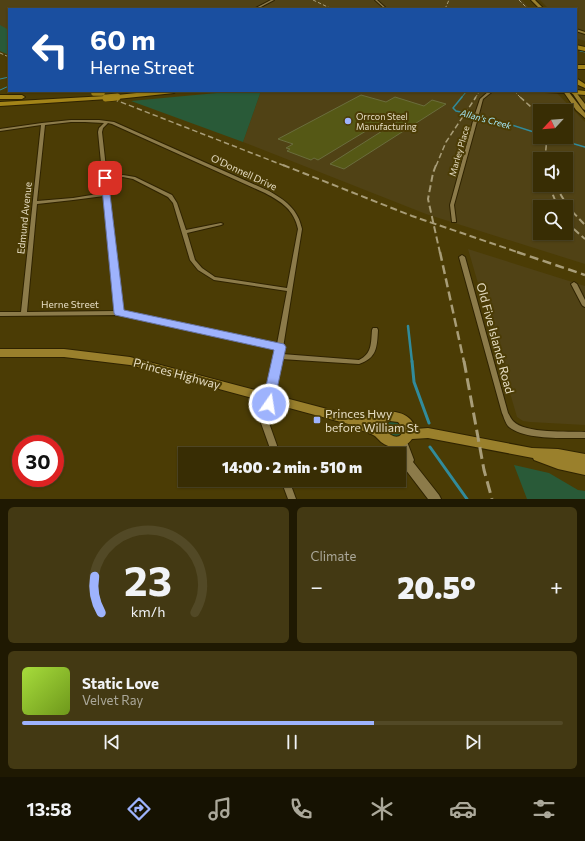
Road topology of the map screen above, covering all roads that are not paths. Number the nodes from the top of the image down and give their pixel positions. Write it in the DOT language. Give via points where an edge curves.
graph roads {
  1 [pos="273,0"];
  2 [pos="376,0"];
  3 [pos="528,0"];
  4 [pos="533,0"];
  5 [pos="257,8"];
  6 [pos="385,8"];
  7 [pos="536,8"];
  8 [pos="541,8"];
  9 [pos="156,92"];
  10 [pos="490,92"];
  11 [pos="565,92"];
  12 [pos="575,92"];
  13 [pos="119,94"];
  14 [pos="104,95"];
  15 [pos="0,97"];
  16 [pos="0,104"];
  17 [pos="585,108"];
  18 [pos="585,116"];
  19 [pos="107,122"];
  20 [pos="43,124"];
  21 [pos="0,130"];
  22 [pos="105,178"];
  23 [pos="106,194"];
  24 [pos="35,203"];
  25 [pos="454,221"];
  26 [pos="221,224"];
  27 [pos="184,232"];
  28 [pos="462,257"];
  29 [pos="574,284"];
  30 [pos="290,290"];
  31 [pos="585,305"];
  32 [pos="119,313"];
  33 [pos="0,314"];
  34 [pos="24,314"];
  35 [pos="375,330"];
  36 [pos="280,347"];
  37 [pos="0,353"];
  38 [pos="278,356"];
  39 [pos="271,398"];
  40 [pos="350,420"];
  41 [pos="381,420"];
  42 [pos="380,433"];
  43 [pos="585,435"];
  44 [pos="403,436"];
  45 [pos="274,447"];
  46 [pos="532,453"];
  47 [pos="585,458"];
  48 [pos="585,469"];
  49 [pos="288,487"];
  50 [pos="292,499"];
  51 [pos="435,499"];
  1 -- 5 [label="street"];
  2 -- 6 [label="street"];
  3 -- 7 [label="main road"];
  4 -- 8 [label="main road"];
  9 -- 13 [label="highway"];
  10 -- 25 [label="street, Marley Place" via="482,99 452,204"];
  11 -- 18 [label="main road"];
  12 -- 17 [label="main road"];
  13 -- 14 [label="highway, bridge"];
  14 -- 15 [label="highway, bridge" via="94,93"];
  14 -- 16 [label="highway"];
  19 -- 20 [label="street, O'Donnell Drive" via="74,120"];
  19 -- 22 [label="street" via="100,132"];
  19 -- 30 [label="street, O'Donnell Drive" via="267,192 287,205 296,217 300,229"];
  20 -- 21 [label="street, O'Donnell Drive"];
  20 -- 24 [label="street, Edmund Avenue"];
  22 -- 23 [label="street"];
  22 -- 27 [label="street" via="134,178 170,196 175,203"];
  23 -- 24 [label="street"];
  23 -- 32 [label="street"];
  24 -- 34 [label="street, Edmund Avenue"];
  26 -- 27 [label="street"];
  27 -- 30 [label="street" via="193,260 200,269 214,278"];
  28 -- 43 [label="street, Old Five Islands Road" via="505,413 511,424 529,432"];
  29 -- 31 [label="street"];
  30 -- 36 [label="street, O'Donnell Drive"];
  32 -- 34 [label="street, Herne Street"];
  32 -- 36 [label="street, Herne Street"];
  33 -- 34 [label="street, Herne Street"];
  35 -- 38 [label="street" via="372,354 367,360 360,362"];
  36 -- 38 [label="street, O'Donnell Drive"];
  37 -- 39 [label="main road, Princes Highway" via="64,353 114,358 148,364"];
  38 -- 39 [label="street, O'Donnell Drive"];
  39 -- 40 [label="main road, Princes Highway"];
  39 -- 45 [label="street, O'Donnell Drive" via="265,423"];
  40 -- 41 [label="main road, Princes Highway"];
  40 -- 42 [label="main road, Princes Highway"];
  41 -- 42 [label="main road"];
  41 -- 44 [label="main road" via="386,417 404,420"];
  42 -- 44 [label="main road" via="385,438"];
  44 -- 46 [label="main road" via="428,434"];
  44 -- 51 [label="street" via="411,466"];
  46 -- 47 [label="main road"];
  46 -- 48 [label="main road" via="558,464"];
  49 -- 50 [label="street"];
}
